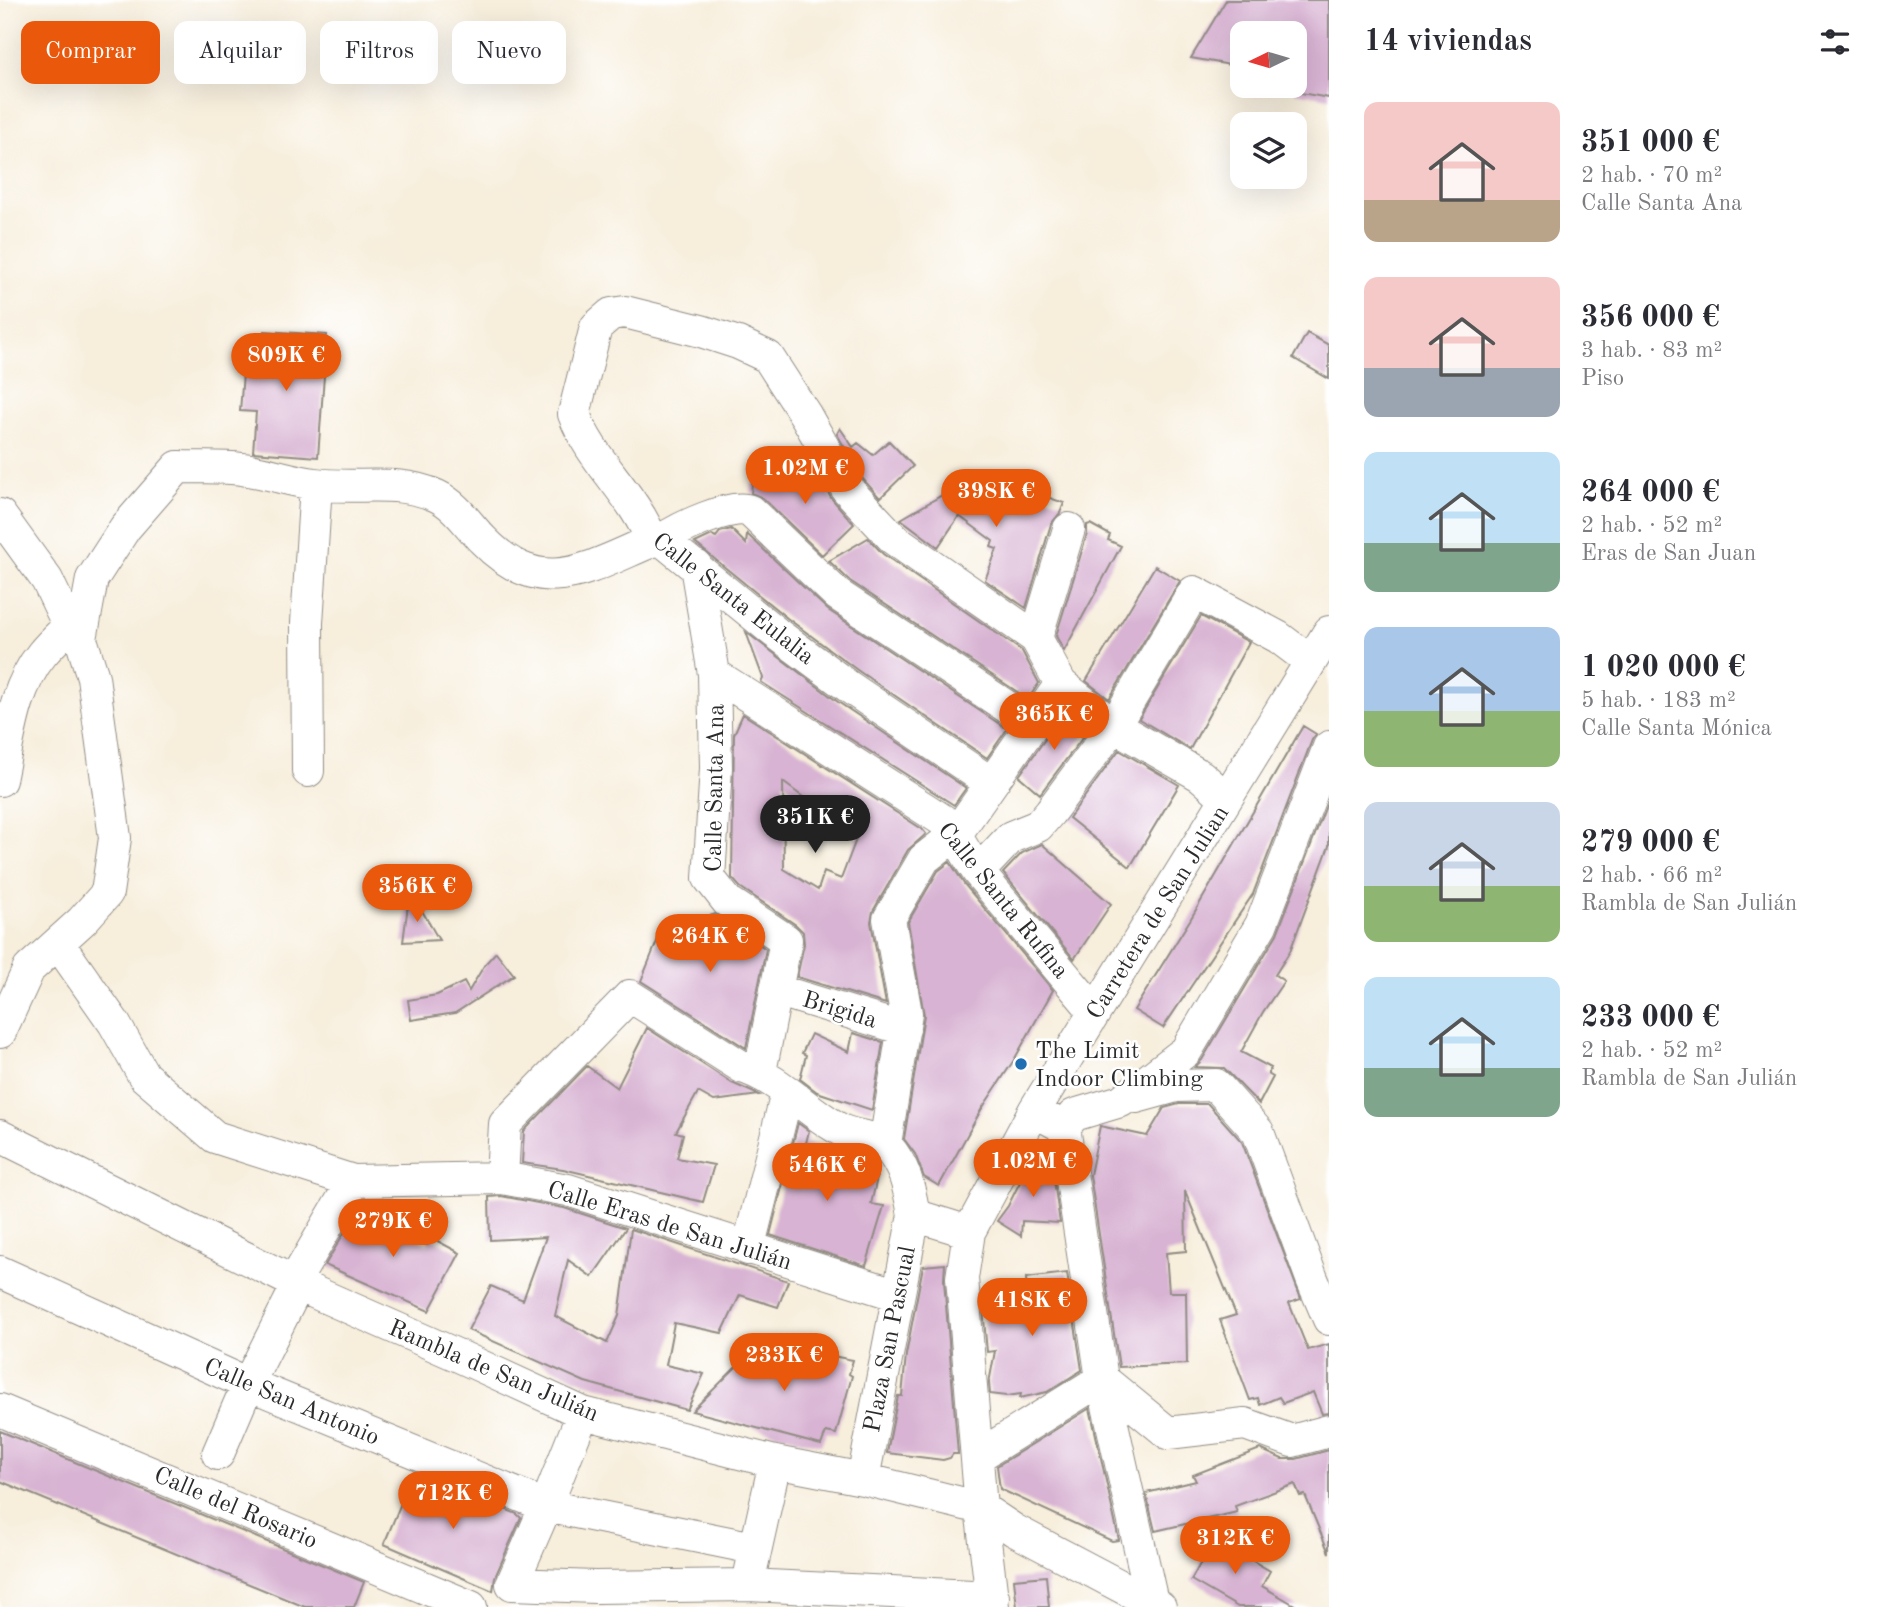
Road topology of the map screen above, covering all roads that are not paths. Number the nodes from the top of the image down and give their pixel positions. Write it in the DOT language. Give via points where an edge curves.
graph roads {
  1 [pos="317,485"];
  2 [pos="0,515"];
  3 [pos="1069,529"];
  4 [pos="657,541"];
  5 [pos="696,566"];
  6 [pos="75,632"];
  7 [pos="1329,632"];
  8 [pos="1036,638"];
  9 [pos="1310,661"];
  10 [pos="714,674"];
  11 [pos="1061,684"];
  12 [pos="1033,724"];
  13 [pos="1114,726"];
  14 [pos="1329,747"];
  15 [pos="308,771"];
  16 [pos="0,779"];
  17 [pos="991,783"];
  18 [pos="1226,798"];
  19 [pos="957,834"];
  20 [pos="978,872"];
  21 [pos="58,943"];
  22 [pos="776,990"];
  23 [pos="1095,1012"];
  24 [pos="904,1029"];
  25 [pos="0,1032"];
  26 [pos="760,1072"];
  27 [pos="787,1093"];
  28 [pos="1121,1101"];
  29 [pos="1034,1111"];
  30 [pos="1063,1127"];
  31 [pos="1,1136"];
  32 [pos="885,1144"];
  33 [pos="502,1178"];
  34 [pos="353,1181"];
  35 [pos="914,1215"];
  36 [pos="969,1232"];
  37 [pos="748,1249"];
  38 [pos="0,1272"];
  39 [pos="296,1284"];
  40 [pos="898,1295"];
  41 [pos="1329,1320"];
  42 [pos="1102,1379"];
  43 [pos="248,1384"];
  44 [pos="0,1410"];
  45 [pos="583,1413"];
  46 [pos="1329,1431"];
  47 [pos="218,1454"];
  48 [pos="977,1457"];
  49 [pos="775,1462"];
  50 [pos="863,1479"];
  51 [pos="546,1506"];
  52 [pos="981,1508"];
  53 [pos="754,1548"];
  54 [pos="748,1585"];
  55 [pos="993,1602"];
  56 [pos="1156,1605"];
  57 [pos="471,1607"];
  1 -- 4 [label="street" via="401,485 438,496 512,566 533,574 582,571"];
  1 -- 6 [label="street" via="242,469 178,467 125,528 92,579"];
  1 -- 15 [label="street" via="307,623"];
  2 -- 6 [label="street" via="47,580"];
  3 -- 8 [label="street"];
  4 -- 5 [label="street, Calle Santa Eulalia"];
  4 -- 8 [label="street, Calle Santa Eulalia" via="592,449 574,414 596,327 611,314 625,312 701,331 768,357 847,489 894,539"];
  4 -- 12 [label="street" via="691,523 741,509 750,511 838,595"];
  5 -- 10 [label="street"];
  5 -- 17 [label="street, Calle Santa Eulalia" via="849,687"];
  6 -- 16 [label="street" via="41,655 28,678 17,702"];
  6 -- 21 [label="street" via="93,677 115,838 107,893"];
  7 -- 9 [label="street, Carretera de San Julian"];
  8 -- 11 [label="street"];
  9 -- 13 [label="street" via="1278,637 1194,592"];
  9 -- 18 [label="street, Carretera de San Julian"];
  10 -- 19 [label="street, Calle Santa Rufina" via="944,821"];
  10 -- 22 [label="street, Calle Santa Ana" via="716,768 709,878 727,901 786,940"];
  11 -- 12 [label="street"];
  11 -- 13 [label="street"];
  12 -- 17 [label="street"];
  13 -- 18 [label="street" via="1201,776"];
  13 -- 20 [label="street" via="1038,826 1010,837"];
  14 -- 28 [label="street" via="1261,925 1185,1051"];
  17 -- 19 [label="street"];
  18 -- 23 [label="street, Carretera de San Julian"];
  19 -- 20 [label="street, Calle Santa Rufina"];
  19 -- 24 [label="street" via="924,859 890,919 906,1013"];
  20 -- 23 [label="street, Calle Santa Rufina"];
  21 -- 25 [label="street" via="29,969"];
  21 -- 34 [label="street, Calle Eras de San Julián" via="114,1023 144,1076 215,1137"];
  22 -- 24 [label="street, Brigida"];
  22 -- 26 [label="street, Calle Santa Ana"];
  23 -- 29 [label="street, Carretera de San Julian"];
  24 -- 32 [label="street"];
  26 -- 27 [label="street"];
  26 -- 33 [label="street" via="742,1067 631,996 505,1124"];
  27 -- 32 [label="street" via="844,1131"];
  27 -- 37 [label="street"];
  28 -- 30 [label="street" via="1074,1115"];
  28 -- 41 [label="street" via="1176,1086 1216,1085 1258,1132"];
  29 -- 30 [label="street"];
  29 -- 36 [label="street, Carretera de San Julian"];
  30 -- 42 [label="street"];
  31 -- 39 [label="street, Rambla de San Julián"];
  32 -- 35 [label="street" via="907,1177"];
  33 -- 34 [label="street, Calle Eras de San Julián"];
  33 -- 37 [label="street, Calle Eras de San Julián" via="568,1190"];
  34 -- 39 [label="street"];
  35 -- 36 [label="street, Plaza San Pascual"];
  35 -- 40 [label="street, Plaza San Pascual"];
  36 -- 48 [label="street, Carretera de San Julian" via="962,1278"];
  37 -- 40 [label="street, Calle Eras de San Julián"];
  38 -- 43 [label="street, Calle San Antonio"];
  39 -- 43 [label="street"];
  39 -- 45 [label="street, Rambla de San Julián"];
  40 -- 50 [label="street, Plaza San Pascual"];
  42 -- 46 [label="street" via="1168,1433 1245,1424 1292,1441"];
  42 -- 48 [label="street"];
  42 -- 56 [label="street"];
  43 -- 47 [label="street"];
  43 -- 51 [label="street, Calle San Antonio"];
  44 -- 57 [label="street, Calle del Rosario"];
  45 -- 49 [label="street, Rambla de San Julián"];
  45 -- 51 [label="street"];
  48 -- 52 [label="street, Carretera de San Julian"];
  49 -- 50 [label="street, Rambla de San Julián"];
  49 -- 53 [label="street"];
  50 -- 52 [label="street, Rambla de San Julián"];
  51 -- 53 [label="street, Calle San Antonio"];
  51 -- 54 [label="street" via="512,1584"];
  52 -- 55 [label="street, Carretera de San Julian"];
  52 -- 56 [label="street, Rambla de San Julián"];
  53 -- 54 [label="street"];
  54 -- 55 [label="street"];
}
